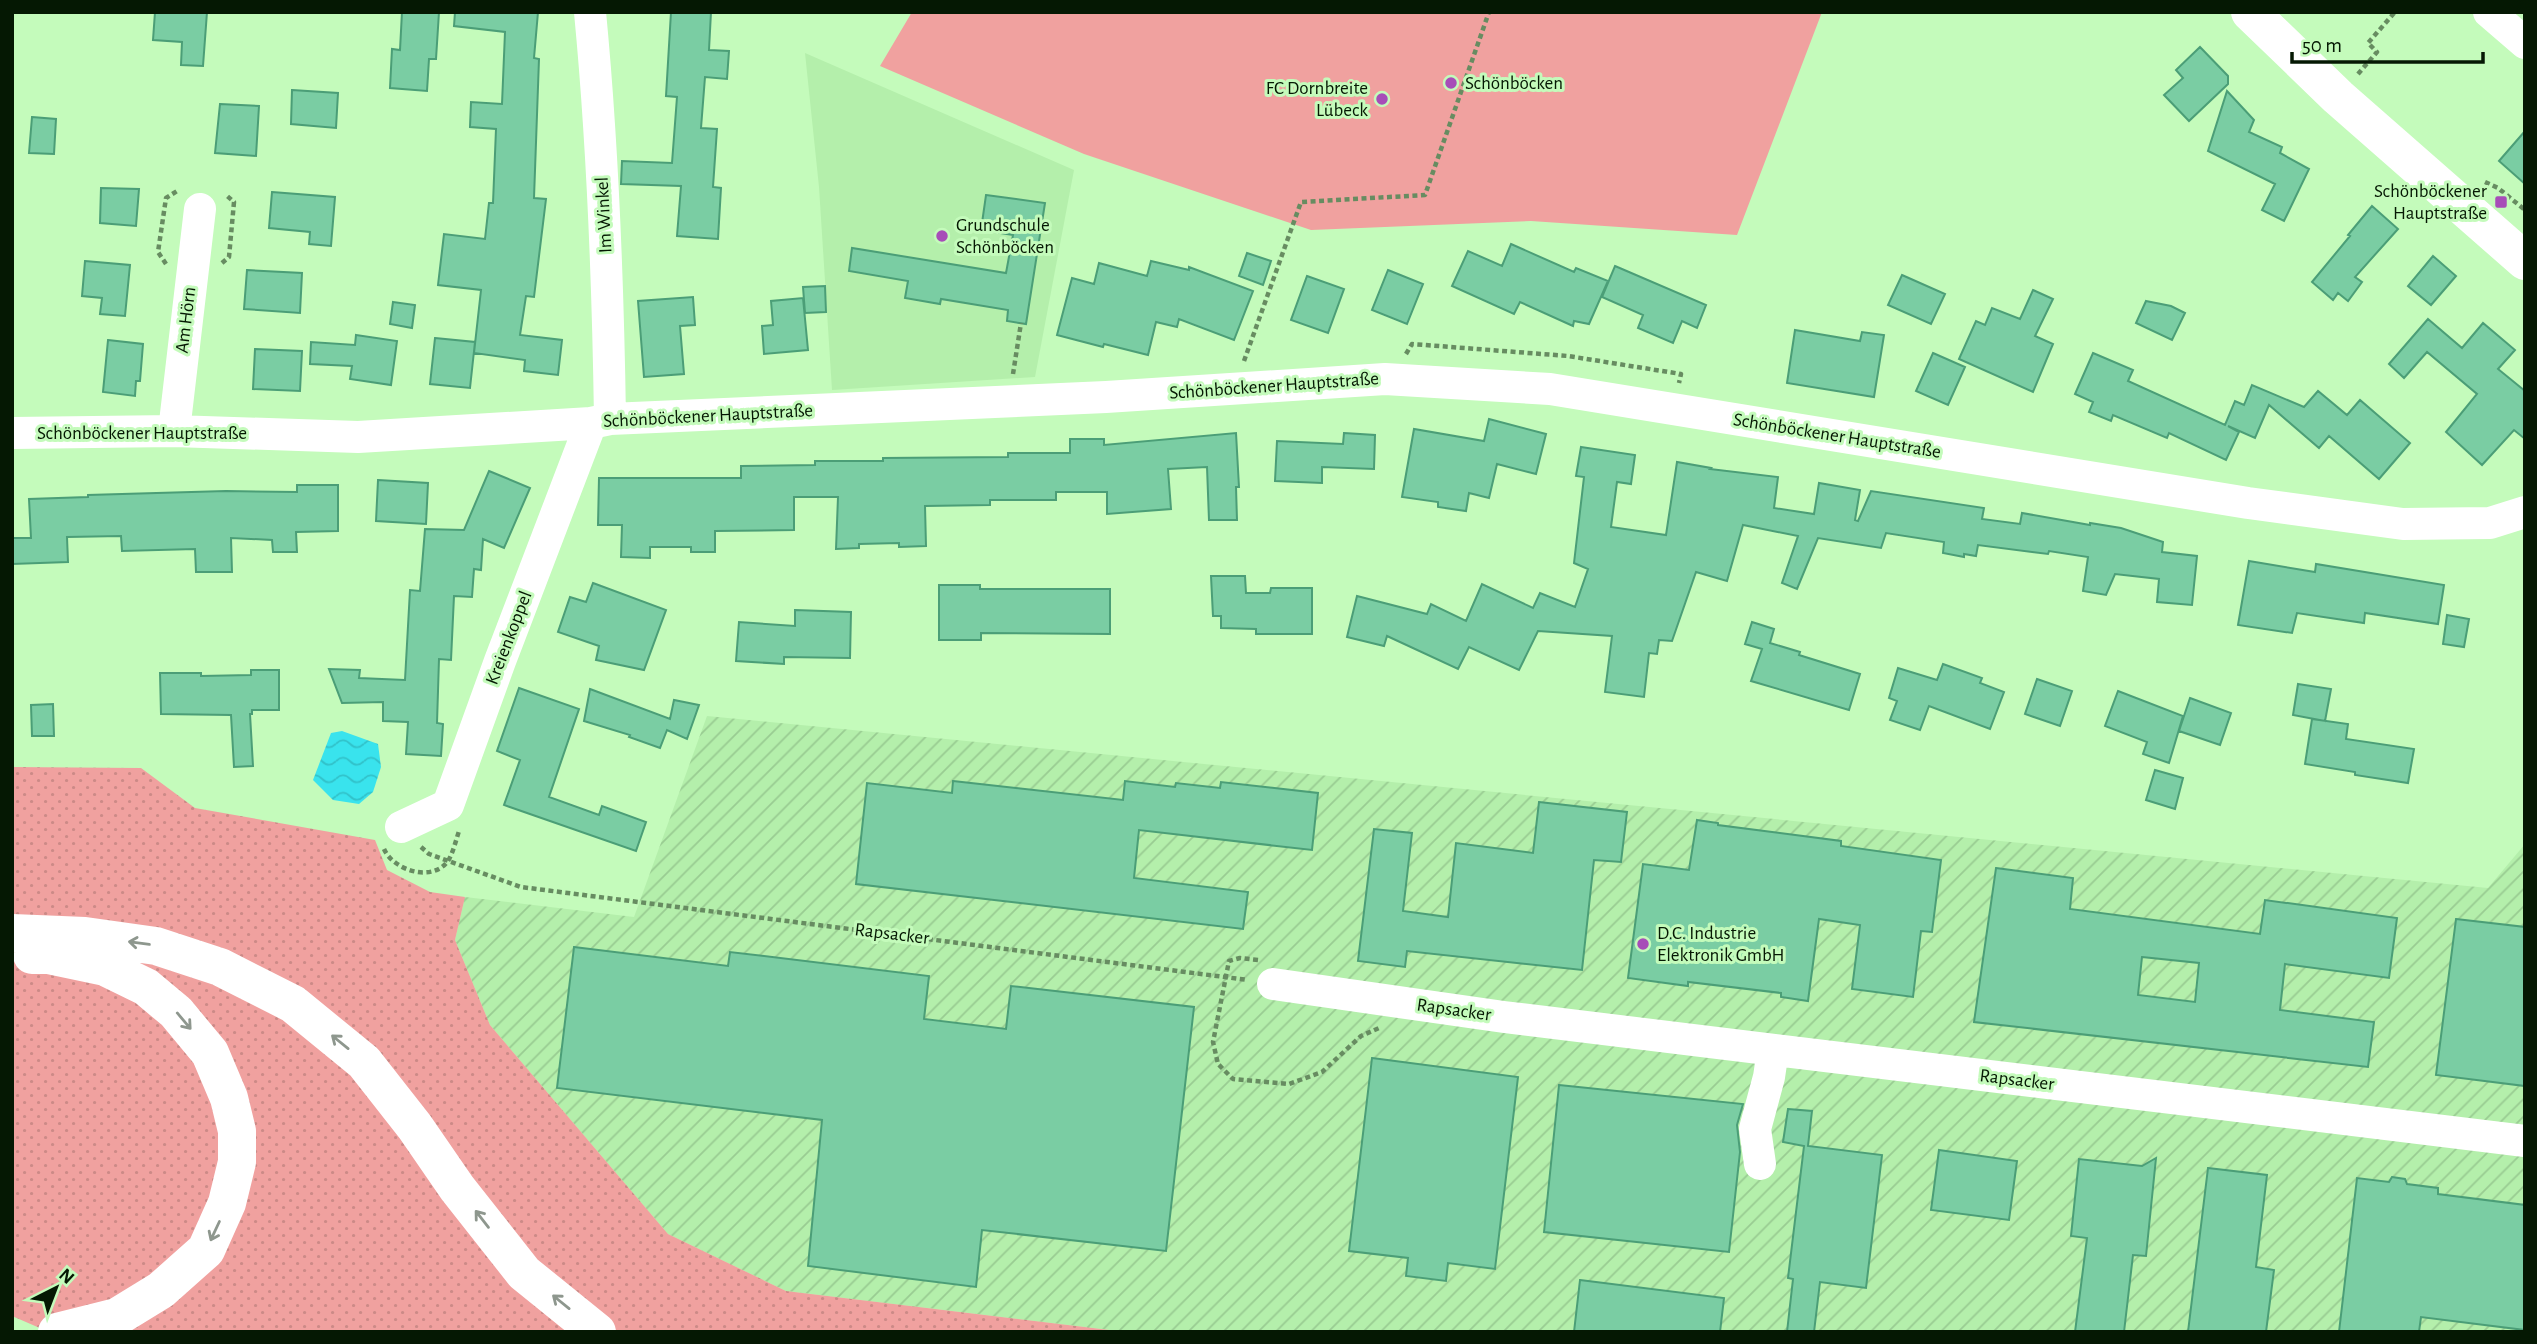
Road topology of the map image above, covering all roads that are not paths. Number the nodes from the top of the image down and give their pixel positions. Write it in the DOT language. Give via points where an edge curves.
graph roads {
  1 [pos="590,12"];
  2 [pos="2250,12"];
  3 [pos="2489,12"];
  4 [pos="2525,43"];
  5 [pos="201,209"];
  6 [pos="2525,261"];
  7 [pos="600,421"];
  8 [pos="174,431"];
  9 [pos="12,433"];
  10 [pos="2525,512"];
  11 [pos="401,827"];
  12 [pos="12,933"];
  13 [pos="12,955"];
  14 [pos="1273,984"];
  15 [pos="1773,1049"];
  16 [pos="2525,1141"];
  17 [pos="1760,1164"];
  18 [pos="57,1332"];
  19 [pos="597,1332"];
  1 -- 7 [label="street, Im Winkel" via="608,300"];
  2 -- 6 [label="main road" via="2338,97"];
  3 -- 4 [label="street"];
  5 -- 8 [label="street, Am Hörn"];
  7 -- 8 [label="street, Schönböckener Hauptstraße" via="358,438"];
  7 -- 10 [label="street, Schönböckener Hauptstraße" via="1385,379 1550,389 2403,524 2490,523"];
  7 -- 11 [label="street, Kreienkoppel" via="500,661 448,805"];
  8 -- 9 [label="street, Schönböckener Hauptstraße"];
  19 -- 12 [label="main road, one-way" via="524,1273 364,1062 293,1004 220,967 156,946 85,936"];
  13 -- 18 [label="main road, one-way" via="48,955 105,967 146,987 176,1012 210,1053 237,1131 237,1162 228,1203 206,1250 161,1290 117,1317"];
  14 -- 15 [label="street, Rapsacker"];
  15 -- 16 [label="street, Rapsacker"];
  15 -- 17 [label="street" via="1755,1129"];
}
